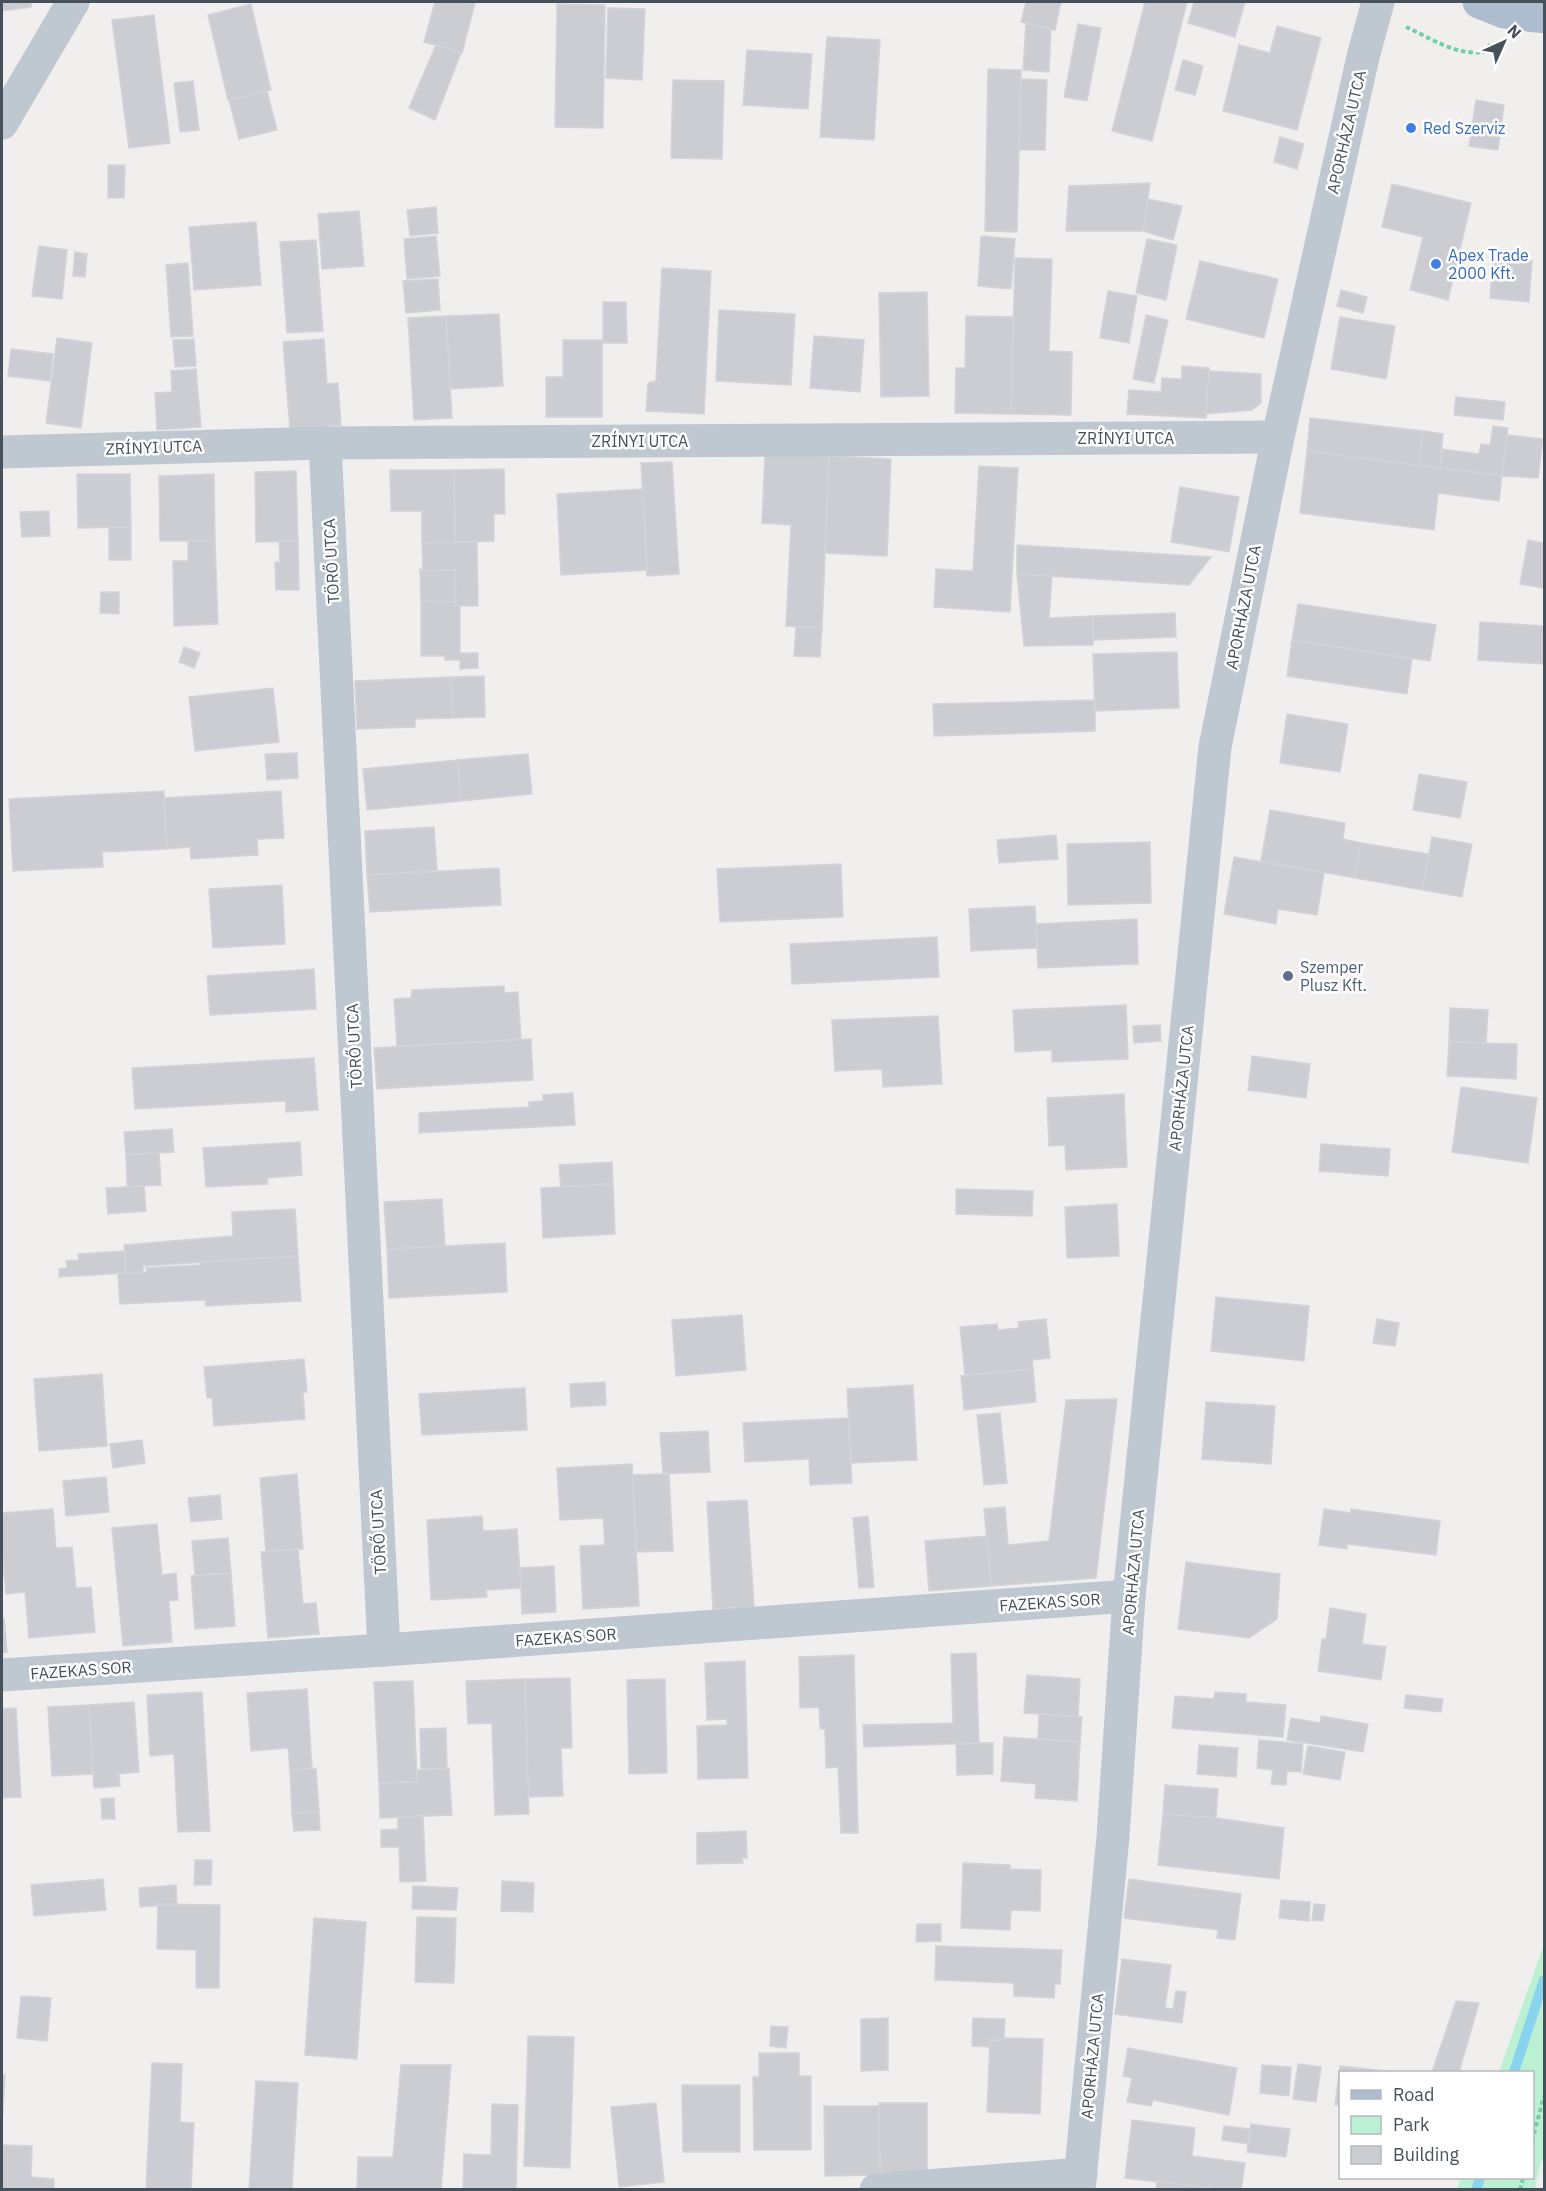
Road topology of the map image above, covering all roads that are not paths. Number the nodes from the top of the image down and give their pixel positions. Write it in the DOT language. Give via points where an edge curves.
graph roads {
  1 [pos="73,2"];
  2 [pos="1378,2"];
  3 [pos="1479,2"];
  4 [pos="1545,17"];
  5 [pos="2,123"];
  6 [pos="1278,437"];
  7 [pos="325,443"];
  8 [pos="2,452"];
  9 [pos="1129,1596"];
  10 [pos="384,1650"];
  11 [pos="2,1675"];
  12 [pos="1080,2182"];
  13 [pos="876,2190"];
  1 -- 5 [label="street"];
  2 -- 6 [label="street, APORHÁZA UTCA"];
  3 -- 4 [label="main road" via="1504,12"];
  6 -- 7 [label="street, ZRÍNYI UTCA"];
  6 -- 9 [label="street, APORHÁZA UTCA" via="1215,747"];
  7 -- 8 [label="street, ZRÍNYI UTCA"];
  7 -- 10 [label="street, TÖRŐ UTCA"];
  9 -- 10 [label="street, FAZEKAS SOR"];
  9 -- 12 [label="street, APORHÁZA UTCA" via="1113,1837"];
  10 -- 11 [label="street, FAZEKAS SOR"];
  12 -- 13 [label="street"];
}
